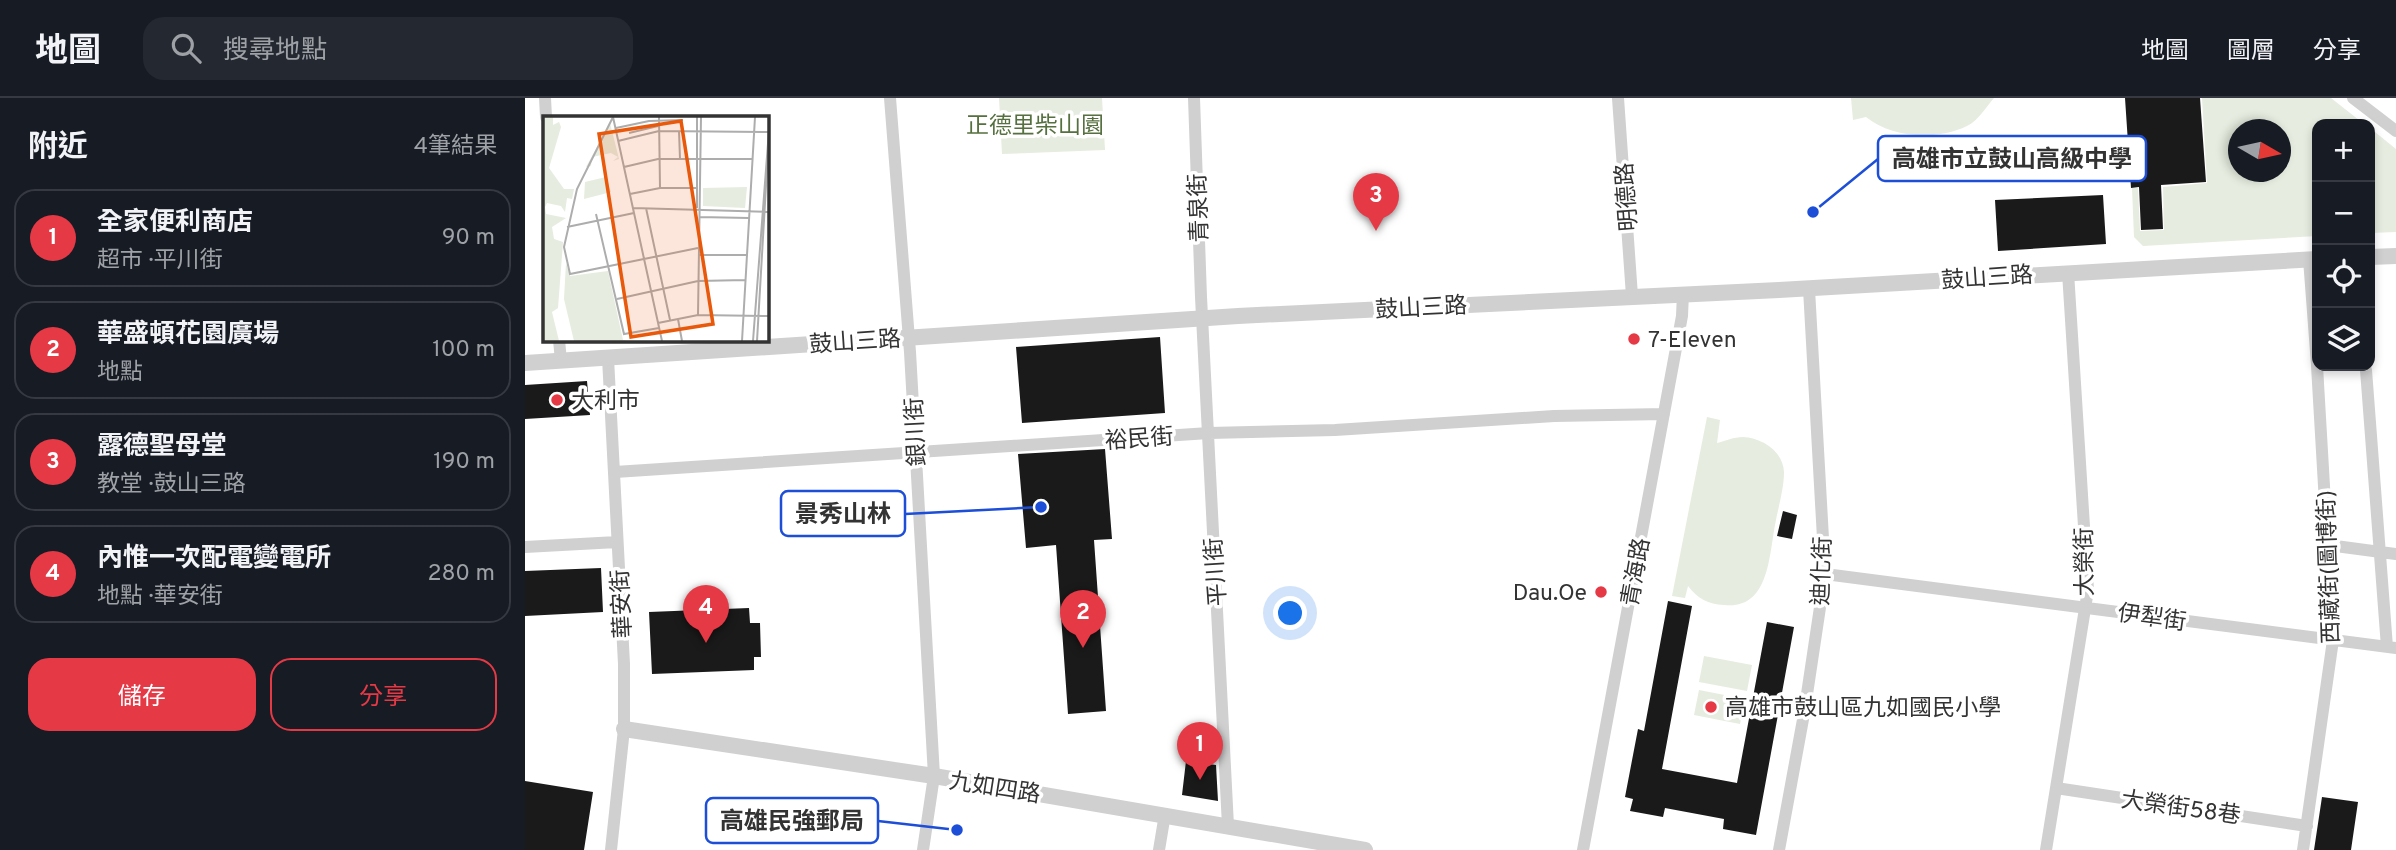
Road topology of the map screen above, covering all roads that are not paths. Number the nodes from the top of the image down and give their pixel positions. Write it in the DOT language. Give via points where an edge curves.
graph roads {
  1 [pos="545,98"];
  2 [pos="890,98"];
  3 [pos="1194,98"];
  4 [pos="1618,98"];
  5 [pos="2354,98"];
  6 [pos="546,116"];
  7 [pos="2396,131"];
  8 [pos="2396,256"];
  9 [pos="2375,257"];
  10 [pos="2312,259"];
  11 [pos="2068,272"];
  12 [pos="1809,289"];
  13 [pos="1683,293"];
  14 [pos="1632,296"];
  15 [pos="1202,318"];
  16 [pos="909,338"];
  17 [pos="559,341"];
  18 [pos="608,358"];
  19 [pos="561,361"];
  20 [pos="525,363"];
  21 [pos="2317,371"];
  22 [pos="2366,371"];
  23 [pos="1664,414"];
  24 [pos="1209,433"];
  25 [pos="916,452"];
  26 [pos="615,472"];
  27 [pos="617,542"];
  28 [pos="2328,545"];
  29 [pos="525,547"];
  30 [pos="2379,551"];
  31 [pos="2396,554"];
  32 [pos="1825,574"];
  33 [pos="2085,608"];
  34 [pos="2333,640"];
  35 [pos="2391,648"];
  36 [pos="624,729"];
  37 [pos="934,776"];
  38 [pos="2056,788"];
  39 [pos="1165,814"];
  40 [pos="1228,826"];
  41 [pos="2307,826"];
  42 [pos="611,850"];
  43 [pos="923,850"];
  44 [pos="1159,850"];
  45 [pos="1364,850"];
  46 [pos="1583,850"];
  47 [pos="1779,850"];
  48 [pos="2046,850"];
  49 [pos="2303,850"];
  1 -- 6 [label="street"];
  2 -- 16 [label="street, 銀川街"];
  3 -- 15 [label="street, 青泉街"];
  4 -- 14 [label="street, 明德路"];
  5 -- 7 [label="street"];
  8 -- 9 [label="street"];
  10 -- 11 [label="street, 鼓山三路"];
  11 -- 12 [label="street, 鼓山三路"];
  11 -- 33 [label="street, 大榮街" via="2088,590"];
  12 -- 13 [label="street, 鼓山三路"];
  12 -- 32 [label="street, 迪化街"];
  13 -- 14 [label="street, 鼓山三路"];
  13 -- 23 [label="street, 青海路"];
  14 -- 15 [label="street, 鼓山三路"];
  15 -- 16 [label="street, 鼓山三路"];
  15 -- 24 [label="street, 平川街"];
  16 -- 18 [label="street, 鼓山三路"];
  16 -- 25 [label="street, 銀川街"];
  17 -- 19 [label="street"];
  18 -- 19 [label="street, 鼓山三路"];
  18 -- 26 [label="street, 華安街"];
  19 -- 20 [label="street, 鼓山三路"];
  21 -- 28 [label="street, 西藏街(圖博街)"];
  22 -- 30 [label="street"];
  23 -- 24 [label="street, 裕民街"];
  23 -- 46 [label="street, 青海路"];
  24 -- 25 [label="street, 裕民街"];
  24 -- 40 [label="street, 平川街"];
  25 -- 26 [label="street, 裕民街"];
  25 -- 37 [label="street, 銀川街"];
  26 -- 27 [label="street, 華安街"];
  27 -- 29 [label="street"];
  27 -- 36 [label="street, 華安街"];
  28 -- 30 [label="street"];
  28 -- 34 [label="street, 西藏街(圖博街)"];
  30 -- 31 [label="street"];
  30 -- 35 [label="street"];
  32 -- 33 [label="street, 伊犁街"];
  32 -- 47 [label="street, 迪化街"];
  33 -- 34 [label="street, 伊犁街"];
  33 -- 38 [label="street, 大榮街"];
  34 -- 35 [label="street, 伊犁街"];
  34 -- 41 [label="street, 西藏街(圖博街)"];
  36 -- 37 [label="street, 九如四路"];
  36 -- 42 [label="street, 華安街"];
  37 -- 39 [label="street, 九如四路"];
  37 -- 43 [label="street, 銀川街"];
  38 -- 41 [label="street, 大榮街58巷"];
  38 -- 48 [label="street, 大榮街"];
  39 -- 40 [label="street, 九如四路"];
  39 -- 44 [label="street"];
  40 -- 45 [label="street, 九如四路"];
  41 -- 49 [label="street, 西藏街(圖博街)"];
}
